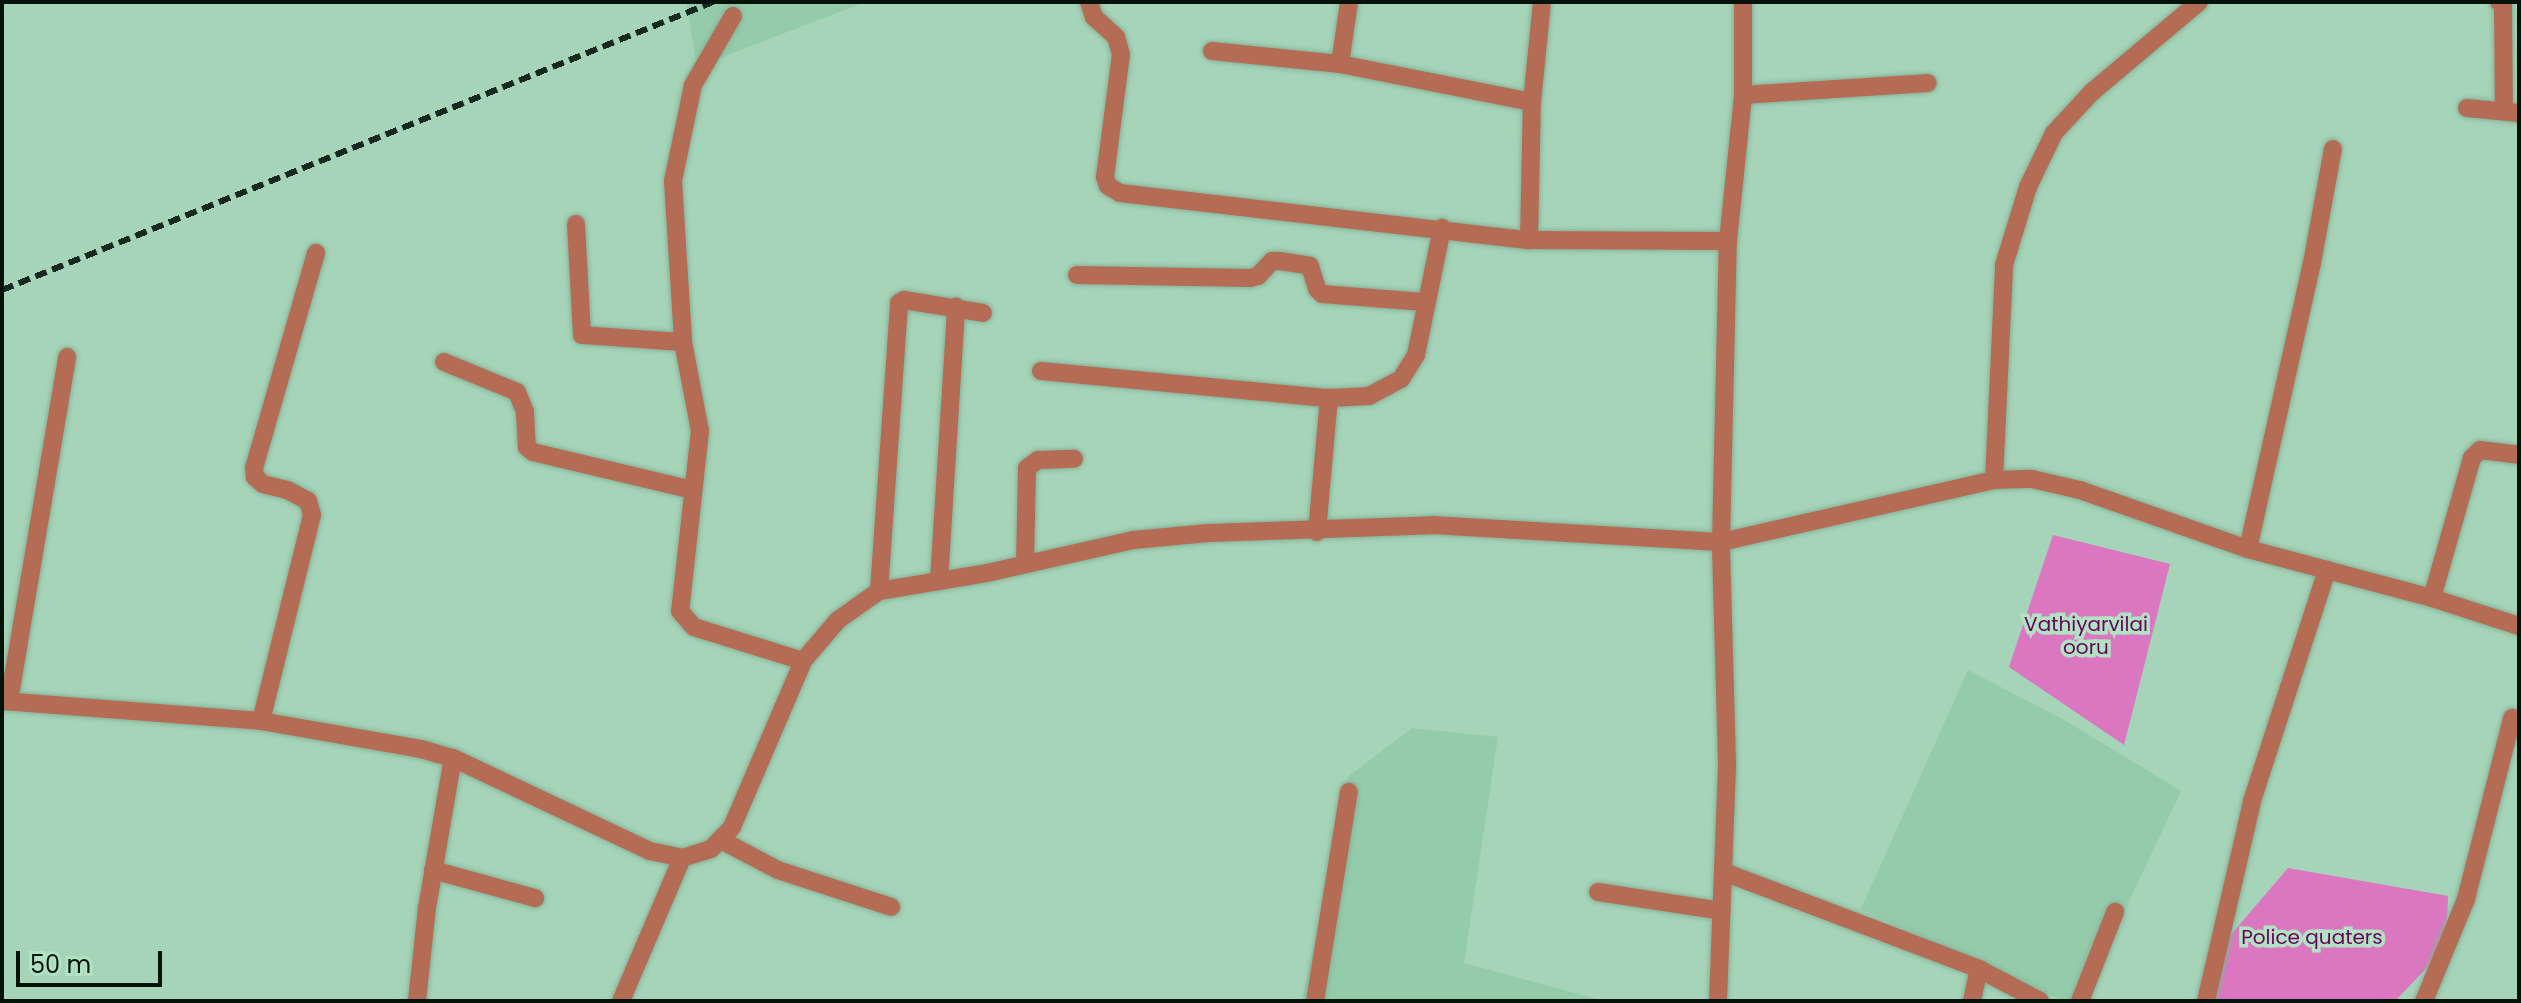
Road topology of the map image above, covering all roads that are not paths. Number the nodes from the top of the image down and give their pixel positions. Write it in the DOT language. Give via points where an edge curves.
graph roads {
  1 [pos="1089,2"];
  2 [pos="1743,2"];
  3 [pos="2199,2"];
  4 [pos="2499,2"];
  5 [pos="1349,5"];
  6 [pos="1541,12"];
  7 [pos="733,16"];
  8 [pos="1212,51"];
  9 [pos="1340,64"];
  10 [pos="1928,83"];
  11 [pos="1743,95"];
  12 [pos="1532,102"];
  13 [pos="2467,108"];
  14 [pos="2512,111"];
  15 [pos="2333,149"];
  16 [pos="576,224"];
  17 [pos="1442,228"];
  18 [pos="1529,240"];
  19 [pos="1728,241"];
  20 [pos="316,253"];
  21 [pos="1077,275"];
  22 [pos="1424,302"];
  23 [pos="956,307"];
  24 [pos="983,313"];
  25 [pos="683,342"];
  26 [pos="67,357"];
  27 [pos="444,362"];
  28 [pos="1041,371"];
  29 [pos="1329,398"];
  30 [pos="2519,455"];
  31 [pos="1074,459"];
  32 [pos="1994,480"];
  33 [pos="693,490"];
  34 [pos="1317,532"];
  35 [pos="1721,542"];
  36 [pos="2248,549"];
  37 [pos="1025,564"];
  38 [pos="2327,570"];
  39 [pos="939,581"];
  40 [pos="879,591"];
  41 [pos="2432,598"];
  42 [pos="2519,626"];
  43 [pos="803,661"];
  44 [pos="5,701"];
  45 [pos="2512,718"];
  46 [pos="261,721"];
  47 [pos="453,758"];
  48 [pos="1349,792"];
  49 [pos="721,840"];
  50 [pos="682,858"];
  51 [pos="433,870"];
  52 [pos="1724,872"];
  53 [pos="1598,892"];
  54 [pos="535,898"];
  55 [pos="891,907"];
  56 [pos="1722,911"];
  57 [pos="2115,912"];
  58 [pos="1979,969"];
  59 [pos="417,1001"];
  60 [pos="621,1001"];
  61 [pos="1315,1001"];
  62 [pos="1718,1001"];
  63 [pos="1972,1001"];
  64 [pos="2040,1001"];
  65 [pos="2080,1001"];
  66 [pos="2206,1001"];
  67 [pos="2424,1001"];
  1 -- 17 [label="street" via="1094,17 1116,37 1121,54 1105,177 1113,190"];
  2 -- 11 [label="street"];
  3 -- 32 [label="street" via="2092,92 2054,133 2028,187 2004,265"];
  4 -- 14 [label="street"];
  5 -- 9 [label="street"];
  6 -- 12 [label="street"];
  7 -- 25 [label="street" via="693,85 673,181"];
  8 -- 9 [label="street"];
  9 -- 12 [label="street"];
  10 -- 11 [label="street"];
  11 -- 19 [label="street"];
  12 -- 18 [label="street"];
  13 -- 14 [label="street"];
  15 -- 36 [label="street"];
  16 -- 25 [label="street" via="582,335"];
  17 -- 18 [label="street"];
  17 -- 22 [label="street"];
  18 -- 19 [label="street"];
  19 -- 35 [label="street"];
  20 -- 46 [label="street" via="254,468 263,484 308,501 312,515"];
  21 -- 22 [label="street" via="1250,278 1280,261 1310,266 1322,294"];
  22 -- 29 [label="street" via="1416,355 1401,379 1369,396"];
  23 -- 24 [label="street"];
  23 -- 39 [label="street"];
  23 -- 40 [label="street" via="899,303"];
  25 -- 33 [label="street" via="700,431"];
  26 -- 44 [label="street"];
  27 -- 33 [label="street" via="517,392 525,412 527,447 533,452"];
  28 -- 29 [label="street"];
  29 -- 34 [label="street"];
  30 -- 41 [label="street" via="2476,452"];
  31 -- 37 [label="street" via="1038,460 1027,468"];
  32 -- 35 [label="street"];
  32 -- 36 [label="street" via="2032,479 2080,490"];
  33 -- 43 [label="street" via="679,604 683,617 694,627"];
  34 -- 35 [label="street" via="1433,525"];
  34 -- 37 [label="street" via="1133,540"];
  35 -- 52 [label="street"];
  36 -- 38 [label="street"];
  37 -- 39 [label="street"];
  38 -- 41 [label="street"];
  38 -- 66 [label="street" via="2252,801"];
  39 -- 40 [label="street"];
  40 -- 43 [label="street" via="838,620"];
  41 -- 42 [label="street"];
  43 -- 49 [label="street" via="732,827"];
  44 -- 46 [label="street"];
  45 -- 67 [label="street" via="2466,899"];
  46 -- 47 [label="street"];
  47 -- 50 [label="street" via="650,851"];
  47 -- 51 [label="street"];
  48 -- 61 [label="street"];
  49 -- 50 [label="street"];
  49 -- 55 [label="street" via="791,875"];
  50 -- 60 [label="street"];
  51 -- 54 [label="street"];
  51 -- 59 [label="street"];
  52 -- 56 [label="street"];
  52 -- 58 [label="street"];
  53 -- 56 [label="street"];
  56 -- 62 [label="street"];
  57 -- 65 [label="street"];
  58 -- 63 [label="street"];
  58 -- 64 [label="street"];
}
